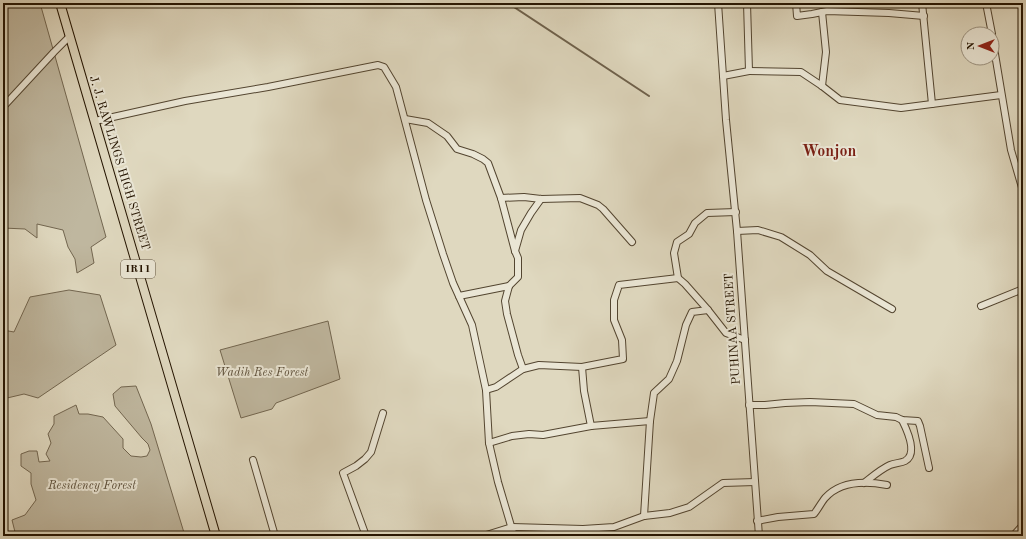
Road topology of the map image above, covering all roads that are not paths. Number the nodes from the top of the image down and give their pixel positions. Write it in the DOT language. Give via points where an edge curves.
graph roads {
  1 [pos="60,3"];
  2 [pos="718,3"];
  3 [pos="747,3"];
  4 [pos="796,3"];
  5 [pos="922,3"];
  6 [pos="986,3"];
  7 [pos="822,12"];
  8 [pos="924,16"];
  9 [pos="990,26"];
  10 [pos="70,36"];
  11 [pos="997,66"];
  12 [pos="749,71"];
  13 [pos="723,76"];
  14 [pos="822,86"];
  15 [pos="1001,95"];
  16 [pos="932,104"];
  17 [pos="3,107"];
  18 [pos="405,119"];
  19 [pos="95,121"];
  20 [pos="1023,191"];
  21 [pos="501,198"];
  22 [pos="541,199"];
  23 [pos="736,212"];
  24 [pos="738,231"];
  25 [pos="632,242"];
  26 [pos="515,251"];
  27 [pos="678,278"];
  28 [pos="509,286"];
  29 [pos="1023,289"];
  30 [pos="459,296"];
  31 [pos="981,306"];
  32 [pos="892,309"];
  33 [pos="708,310"];
  34 [pos="745,340"];
  35 [pos="582,367"];
  36 [pos="523,369"];
  37 [pos="486,390"];
  38 [pos="749,405"];
  39 [pos="383,413"];
  40 [pos="902,420"];
  41 [pos="650,421"];
  42 [pos="591,426"];
  43 [pos="489,443"];
  44 [pos="253,460"];
  45 [pos="929,468"];
  46 [pos="755,482"];
  47 [pos="864,483"];
  48 [pos="887,485"];
  49 [pos="644,516"];
  50 [pos="757,521"];
  51 [pos="1023,525"];
  52 [pos="512,527"];
  53 [pos="216,536"];
  54 [pos="275,536"];
  55 [pos="366,536"];
  56 [pos="484,536"];
  57 [pos="514,536"];
  58 [pos="759,536"];
  59 [pos="1013,536"];
  1 -- 10 [label="main road, J. J. RAWLINGS HIGH STREET / IR11"];
  2 -- 13 [label="street, PUHINAA STREET"];
  3 -- 12 [label="street"];
  4 -- 7 [label="street" via="796,16"];
  5 -- 8 [label="street"];
  6 -- 9 [label="street"];
  7 -- 8 [label="street"];
  7 -- 14 [label="street" via="826,52"];
  8 -- 16 [label="street"];
  10 -- 17 [label="street"];
  10 -- 19 [label="main road, J. J. RAWLINGS HIGH STREET / IR11"];
  11 -- 15 [label="street"];
  12 -- 13 [label="street"];
  12 -- 14 [label="street" via="801,72"];
  13 -- 23 [label="street, PUHINAA STREET"];
  14 -- 16 [label="street" via="840,100 901,108"];
  15 -- 16 [label="street"];
  15 -- 20 [label="street" via="1011,150"];
  18 -- 19 [label="street" via="396,87 384,67 378,64"];
  18 -- 21 [label="street" via="428,123 447,136 457,148 488,163"];
  18 -- 30 [label="street" via="426,200"];
  19 -- 53 [label="main road, J. J. RAWLINGS HIGH STREET / IR11"];
  21 -- 22 [label="street"];
  21 -- 26 [label="street"];
  22 -- 25 [label="street" via="580,198 598,205"];
  22 -- 26 [label="street" via="521,230"];
  23 -- 24 [label="street, PUHINAA STREET"];
  23 -- 27 [label="street" via="707,213 677,242 674,253"];
  24 -- 32 [label="street" via="758,230 781,237 827,271"];
  24 -- 34 [label="street, PUHINAA STREET"];
  26 -- 28 [label="street" via="518,258 518,277"];
  27 -- 33 [label="street"];
  27 -- 35 [label="street" via="619,285 614,300 614,320 622,340 623,359"];
  28 -- 30 [label="street"];
  28 -- 36 [label="street" via="505,301 507,314"];
  29 -- 31 [label="street"];
  30 -- 37 [label="street" via="472,325"];
  33 -- 34 [label="street" via="726,333"];
  33 -- 41 [label="street" via="692,312 669,379 654,393"];
  34 -- 38 [label="street, PUHINAA STREET"];
  35 -- 36 [label="street" via="539,365"];
  35 -- 42 [label="street"];
  36 -- 37 [label="street" via="496,387"];
  37 -- 43 [label="street"];
  38 -- 40 [label="street" via="810,402 854,404 878,415"];
  38 -- 46 [label="street, PUHINAA STREET"];
  39 -- 55 [label="street" via="371,452 365,460 343,473"];
  40 -- 45 [label="street" via="918,421"];
  40 -- 47 [label="street" via="909,435 911,455 906,461 879,471"];
  41 -- 42 [label="street"];
  41 -- 49 [label="street"];
  42 -- 43 [label="street" via="543,435 512,436"];
  43 -- 52 [label="street"];
  44 -- 54 [label="street"];
  46 -- 49 [label="street" via="723,483 689,508"];
  46 -- 50 [label="street, PUHINAA STREET"];
  47 -- 48 [label="street"];
  47 -- 50 [label="street" via="853,483 838,488 826,497 814,514"];
  49 -- 52 [label="street" via="614,527"];
  50 -- 58 [label="street, PUHINAA STREET"];
  51 -- 59 [label="street"];
  52 -- 56 [label="street"];
  52 -- 57 [label="street"];
}
